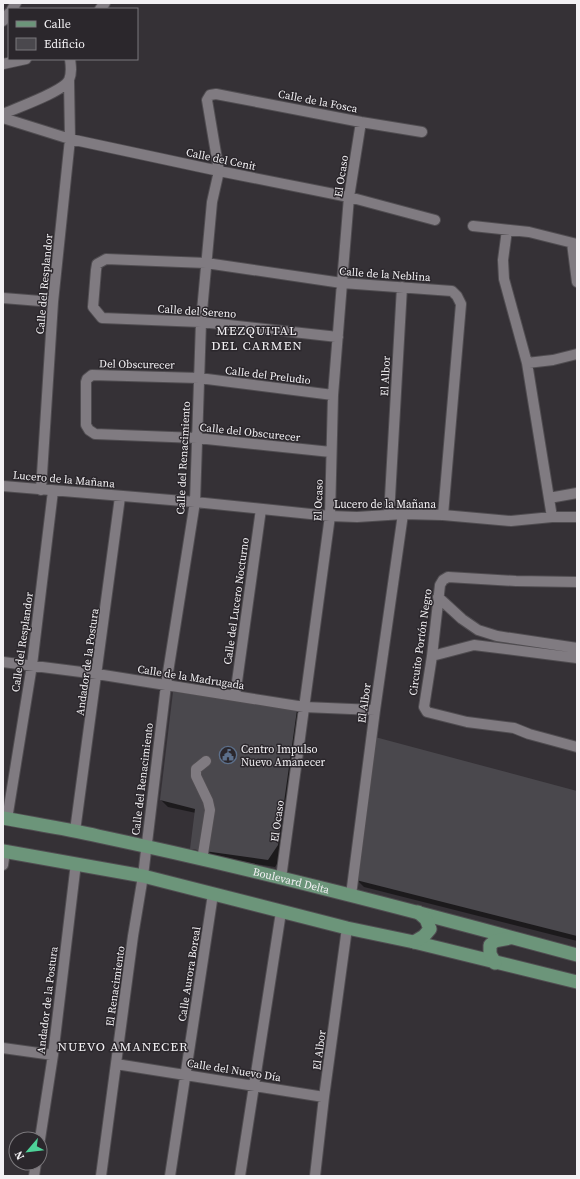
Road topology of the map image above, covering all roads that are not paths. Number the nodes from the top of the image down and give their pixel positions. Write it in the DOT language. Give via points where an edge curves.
graph roads {
  1 [pos="21,60"];
  2 [pos="70,60"];
  3 [pos="3,64"];
  4 [pos="69,81"];
  5 [pos="210,95"];
  6 [pos="3,114"];
  7 [pos="3,118"];
  8 [pos="361,122"];
  9 [pos="422,132"];
  10 [pos="70,139"];
  11 [pos="219,171"];
  12 [pos="349,197"];
  13 [pos="435,220"];
  14 [pos="473,226"];
  15 [pos="507,230"];
  16 [pos="575,244"];
  17 [pos="206,263"];
  18 [pos="577,282"];
  19 [pos="342,283"];
  20 [pos="402,287"];
  21 [pos="3,298"];
  22 [pos="54,302"];
  23 [pos="102,318"];
  24 [pos="201,322"];
  25 [pos="338,337"];
  26 [pos="577,354"];
  27 [pos="527,363"];
  28 [pos="199,378"];
  29 [pos="333,395"];
  30 [pos="95,434"];
  31 [pos="197,438"];
  32 [pos="331,452"];
  33 [pos="3,486"];
  34 [pos="41,490"];
  35 [pos="53,491"];
  36 [pos="577,493"];
  37 [pos="120,496"];
  38 [pos="549,498"];
  39 [pos="195,502"];
  40 [pos="261,508"];
  41 [pos="403,514"];
  42 [pos="389,515"];
  43 [pos="443,515"];
  44 [pos="330,516"];
  45 [pos="552,517"];
  46 [pos="577,517"];
  47 [pos="577,582"];
  48 [pos="438,597"];
  49 [pos="478,630"];
  50 [pos="474,645"];
  51 [pos="577,648"];
  52 [pos="432,656"];
  53 [pos="577,658"];
  54 [pos="3,662"];
  55 [pos="32,665"];
  56 [pos="97,674"];
  57 [pos="166,685"];
  58 [pos="235,696"];
  59 [pos="304,707"];
  60 [pos="375,710"];
  61 [pos="577,747"];
  62 [pos="206,761"];
  63 [pos="5,819"];
  64 [pos="75,831"];
  65 [pos="146,846"];
  66 [pos="4,852"];
  67 [pos="202,860"];
  68 [pos="76,863"];
  69 [pos="3,865"];
  70 [pos="143,876"];
  71 [pos="281,878"];
  72 [pos="213,894"];
  73 [pos="351,895"];
  74 [pos="281,912"];
  75 [pos="418,912"];
  76 [pos="347,928"];
  77 [pos="512,937"];
  78 [pos="414,942"];
  79 [pos="577,955"];
  80 [pos="495,963"];
  81 [pos="577,982"];
  82 [pos="3,1048"];
  83 [pos="53,1055"];
  84 [pos="116,1064"];
  85 [pos="185,1075"];
  86 [pos="254,1086"];
  87 [pos="324,1096"];
  88 [pos="41,1131"];
  89 [pos="101,1176"];
  90 [pos="170,1176"];
  91 [pos="240,1176"];
  92 [pos="315,1176"];
  1 -- 3 [label="street"];
  2 -- 4 [label="street, Calle del Resplandor" via="72,69"];
  4 -- 6 [label="street" via="58,90"];
  4 -- 10 [label="street, Calle del Resplandor"];
  5 -- 8 [label="street, Calle de la Fosca" via="216,94"];
  5 -- 11 [label="street, Calle del Renacimiento" via="207,100"];
  7 -- 10 [label="street, Calle del Cenit"];
  8 -- 9 [label="street, Calle de la Fosca"];
  8 -- 12 [label="street, El Ocaso"];
  10 -- 11 [label="street, Calle del Cenit"];
  10 -- 22 [label="street, Calle del Resplandor"];
  11 -- 12 [label="street, Calle del Cenit"];
  11 -- 17 [label="street, Calle del Renacimiento" via="212,202"];
  12 -- 13 [label="street, Calle del Cenit"];
  12 -- 19 [label="street, El Ocaso"];
  14 -- 15 [label="street"];
  15 -- 16 [label="street" via="529,232"];
  15 -- 27 [label="street" via="503,260 504,279"];
  16 -- 18 [label="street"];
  17 -- 19 [label="street, Calle de la Neblina"];
  17 -- 23 [label="street, Calle de la Neblina" via="106,259 98,264 96,270 93,307"];
  17 -- 24 [label="street, Calle del Renacimiento"];
  19 -- 20 [label="street, Calle de la Neblina"];
  19 -- 25 [label="street, El Ocaso"];
  20 -- 42 [label="street, El Albor"];
  20 -- 43 [label="street, Calle de la Neblina" via="452,291 458,296 460,304"];
  21 -- 22 [label="street"];
  22 -- 34 [label="street, Calle del Resplandor"];
  23 -- 24 [label="street, Calle del Sereno"];
  24 -- 25 [label="street, Calle del Sereno"];
  24 -- 28 [label="street, Calle del Renacimiento"];
  25 -- 29 [label="street, El Ocaso"];
  26 -- 27 [label="street"];
  27 -- 38 [label="street"];
  28 -- 29 [label="street, Calle del Preludio"];
  28 -- 30 [label="street, Del Obscurecer" via="92,376 86,382 86,426"];
  28 -- 31 [label="street, Calle del Renacimiento"];
  29 -- 32 [label="street, El Ocaso"];
  30 -- 31 [label="street, Calle del Obscurecer"];
  31 -- 32 [label="street, Calle del Obscurecer"];
  31 -- 39 [label="street, Calle del Renacimiento"];
  32 -- 44 [label="street, El Ocaso"];
  33 -- 34 [label="street, Lucero de la Mañana"];
  34 -- 35 [label="street, Lucero de la Mañana"];
  35 -- 37 [label="street, Lucero de la Mañana"];
  35 -- 55 [label="street, Calle del Resplandor"];
  36 -- 38 [label="street"];
  37 -- 39 [label="street, Lucero de la Mañana"];
  37 -- 56 [label="street, Andador de la Postura"];
  38 -- 45 [label="street"];
  39 -- 40 [label="street, Lucero de la Mañana"];
  39 -- 57 [label="street, Calle del Renacimiento"];
  40 -- 44 [label="street, Lucero de la Mañana"];
  40 -- 58 [label="street, Calle del Lucero Nocturno"];
  41 -- 42 [label="street, Lucero de la Mañana"];
  41 -- 43 [label="street, Lucero de la Mañana"];
  41 -- 60 [label="street, El Albor"];
  42 -- 44 [label="street, Lucero de la Mañana"];
  43 -- 45 [label="street, Lucero de la Mañana" via="512,521"];
  44 -- 59 [label="street, El Ocaso"];
  45 -- 46 [label="street, Lucero de la Mañana"];
  47 -- 48 [label="street, Circuito Portón Negro" via="448,577 443,580"];
  48 -- 49 [label="street"];
  48 -- 52 [label="street, Circuito Portón Negro"];
  49 -- 50 [label="street"];
  49 -- 51 [label="street" via="497,636"];
  50 -- 52 [label="street"];
  50 -- 53 [label="street"];
  52 -- 61 [label="street, Circuito Portón Negro" via="424,707 427,712 467,722 514,728"];
  54 -- 55 [label="street, Calle de la Madrugada"];
  55 -- 56 [label="street, Calle de la Madrugada"];
  55 -- 63 [label="street, Calle del Resplandor"];
  56 -- 57 [label="street, Calle de la Madrugada"];
  56 -- 64 [label="street, Andador de la Postura"];
  57 -- 58 [label="street, Calle de la Madrugada"];
  57 -- 65 [label="street, Calle del Renacimiento"];
  58 -- 59 [label="street, Calle de la Madrugada"];
  59 -- 60 [label="street, Calle de la Madrugada"];
  59 -- 71 [label="street, El Ocaso"];
  60 -- 73 [label="street, El Albor"];
  62 -- 67 [label="street" via="196,769 196,776 210,810"];
  63 -- 64 [label="main road, Boulevard Delta"];
  64 -- 65 [label="main road, Boulevard Delta"];
  65 -- 67 [label="main road, Boulevard Delta"];
  65 -- 70 [label="street, El Renacimiento"];
  66 -- 68 [label="main road"];
  66 -- 69 [label="street"];
  67 -- 71 [label="main road, Boulevard Delta"];
  68 -- 70 [label="main road"];
  68 -- 83 [label="street, Andador de la Postura"];
  70 -- 72 [label="main road"];
  70 -- 84 [label="street, El Renacimiento"];
  71 -- 73 [label="main road, Boulevard Delta"];
  72 -- 74 [label="main road"];
  72 -- 85 [label="street, Calle Aurora Boreal"];
  73 -- 75 [label="main road, Boulevard Delta"];
  74 -- 76 [label="main road"];
  74 -- 86 [label="street"];
  75 -- 77 [label="main road, Boulevard Delta"];
  75 -- 78 [label="main road" via="426,919 430,929"];
  76 -- 78 [label="main road"];
  76 -- 87 [label="street, El Albor"];
  77 -- 79 [label="main road, Boulevard Delta"];
  77 -- 80 [label="main road" via="495,941 490,945 490,954"];
  78 -- 80 [label="main road"];
  80 -- 81 [label="main road"];
  82 -- 83 [label="street"];
  83 -- 88 [label="street, Andador de la Postura"];
  84 -- 85 [label="street, Calle del Nuevo Día"];
  84 -- 89 [label="street, El Renacimiento"];
  85 -- 86 [label="street, Calle del Nuevo Día"];
  85 -- 90 [label="street, Calle Aurora Boreal"];
  86 -- 87 [label="street, Calle del Nuevo Día"];
  86 -- 91 [label="street"];
  87 -- 92 [label="street, El Albor"];
}
